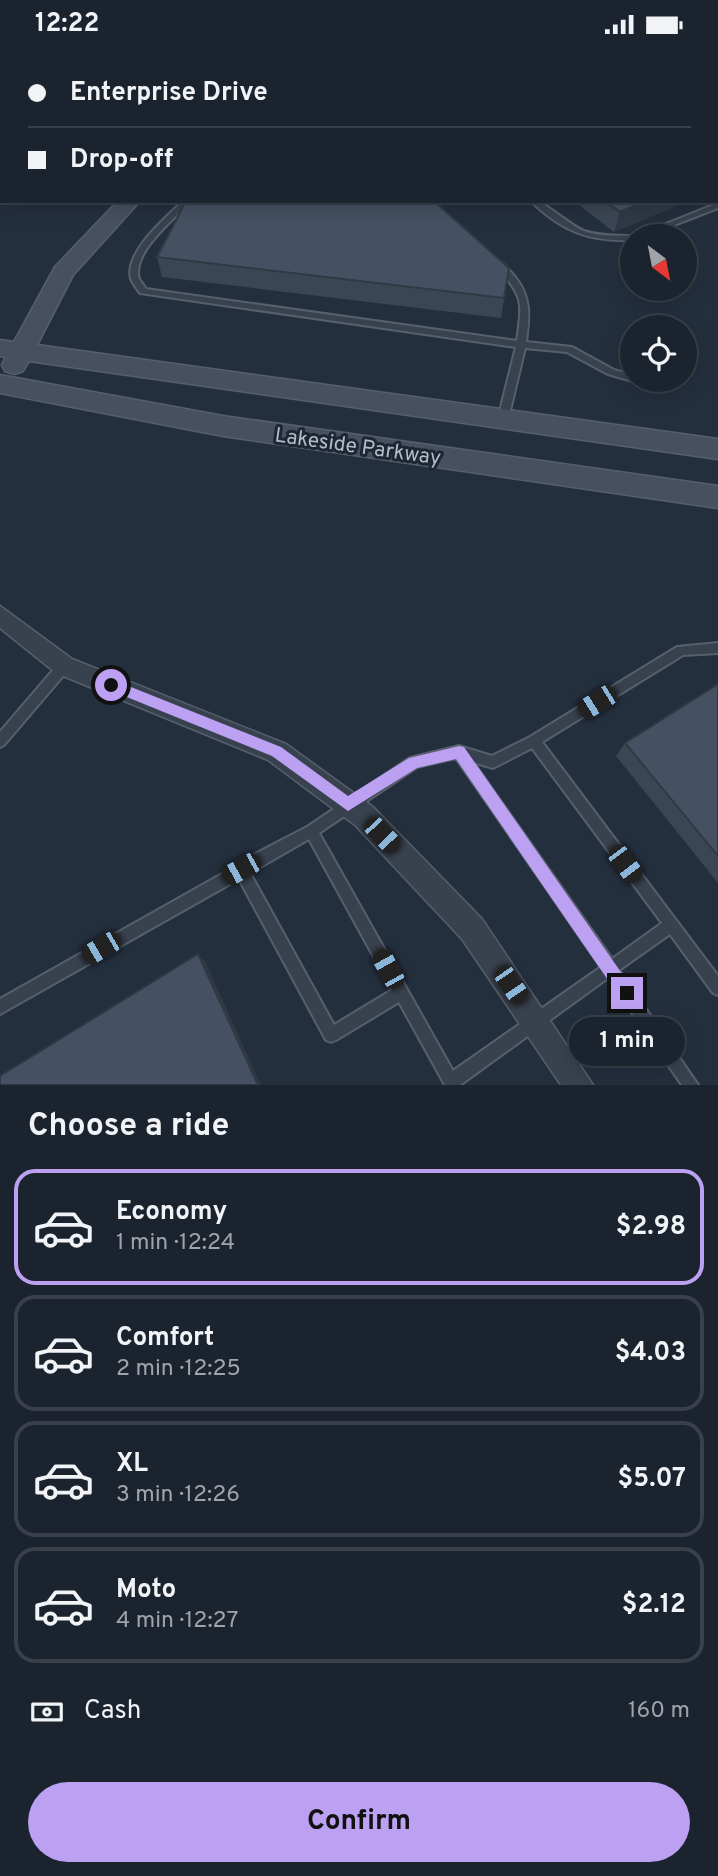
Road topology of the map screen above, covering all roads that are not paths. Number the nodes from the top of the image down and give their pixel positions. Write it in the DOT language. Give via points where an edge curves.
graph roads {
  1 [pos="128,203"];
  2 [pos="185,203"];
  3 [pos="537,203"];
  4 [pos="718,205"];
  5 [pos="670,224"];
  6 [pos="620,239"];
  7 [pos="487,253"];
  8 [pos="521,345"];
  9 [pos="11,349"];
  10 [pos="620,375"];
  11 [pos="1,388"];
  12 [pos="503,419"];
  13 [pos="718,449"];
  14 [pos="718,497"];
  15 [pos="0,615"];
  16 [pos="718,648"];
  17 [pos="64,666"];
  18 [pos="0,741"];
  19 [pos="534,741"];
  20 [pos="459,752"];
  21 [pos="348,804"];
  22 [pos="311,831"];
  23 [pos="241,869"];
  24 [pos="671,925"];
  25 [pos="611,970"];
  26 [pos="718,988"];
  27 [pos="401,992"];
  28 [pos="0,1007"];
  29 [pos="536,1023"];
  30 [pos="452,1084"];
  31 [pos="578,1085"];
  32 [pos="691,1085"];
  1 -- 9 [label="main road" via="64,272"];
  2 -- 8 [label="lane" via="138,254 132,270 134,283 143,291"];
  3 -- 6 [label="lane" via="571,231"];
  4 -- 5 [label="lane"];
  7 -- 8 [label="lane" via="519,285 526,301"];
  8 -- 10 [label="lane" via="569,349"];
  8 -- 12 [label="lane"];
  9 -- 11 [label="main road"];
  9 -- 12 [label="main road"];
  11 -- 14 [label="main road, Lakeside Parkway" via="223,426"];
  12 -- 13 [label="main road"];
  15 -- 17 [label="street"];
  16 -- 19 [label="lane" via="681,650"];
  17 -- 18 [label="lane"];
  17 -- 21 [label="street" via="277,752"];
  19 -- 20 [label="lane" via="493,762"];
  19 -- 24 [label="lane"];
  20 -- 21 [label="lane" via="414,762"];
  20 -- 25 [label="lane"];
  21 -- 22 [label="lane"];
  21 -- 29 [label="street" via="472,929"];
  22 -- 23 [label="lane"];
  22 -- 27 [label="lane"];
  23 -- 27 [label="lane" via="331,1035"];
  23 -- 28 [label="lane"];
  24 -- 25 [label="lane"];
  24 -- 26 [label="lane"];
  25 -- 29 [label="lane"];
  25 -- 32 [label="lane"];
  27 -- 30 [label="lane"];
  29 -- 30 [label="lane"];
  29 -- 31 [label="street"];
}
